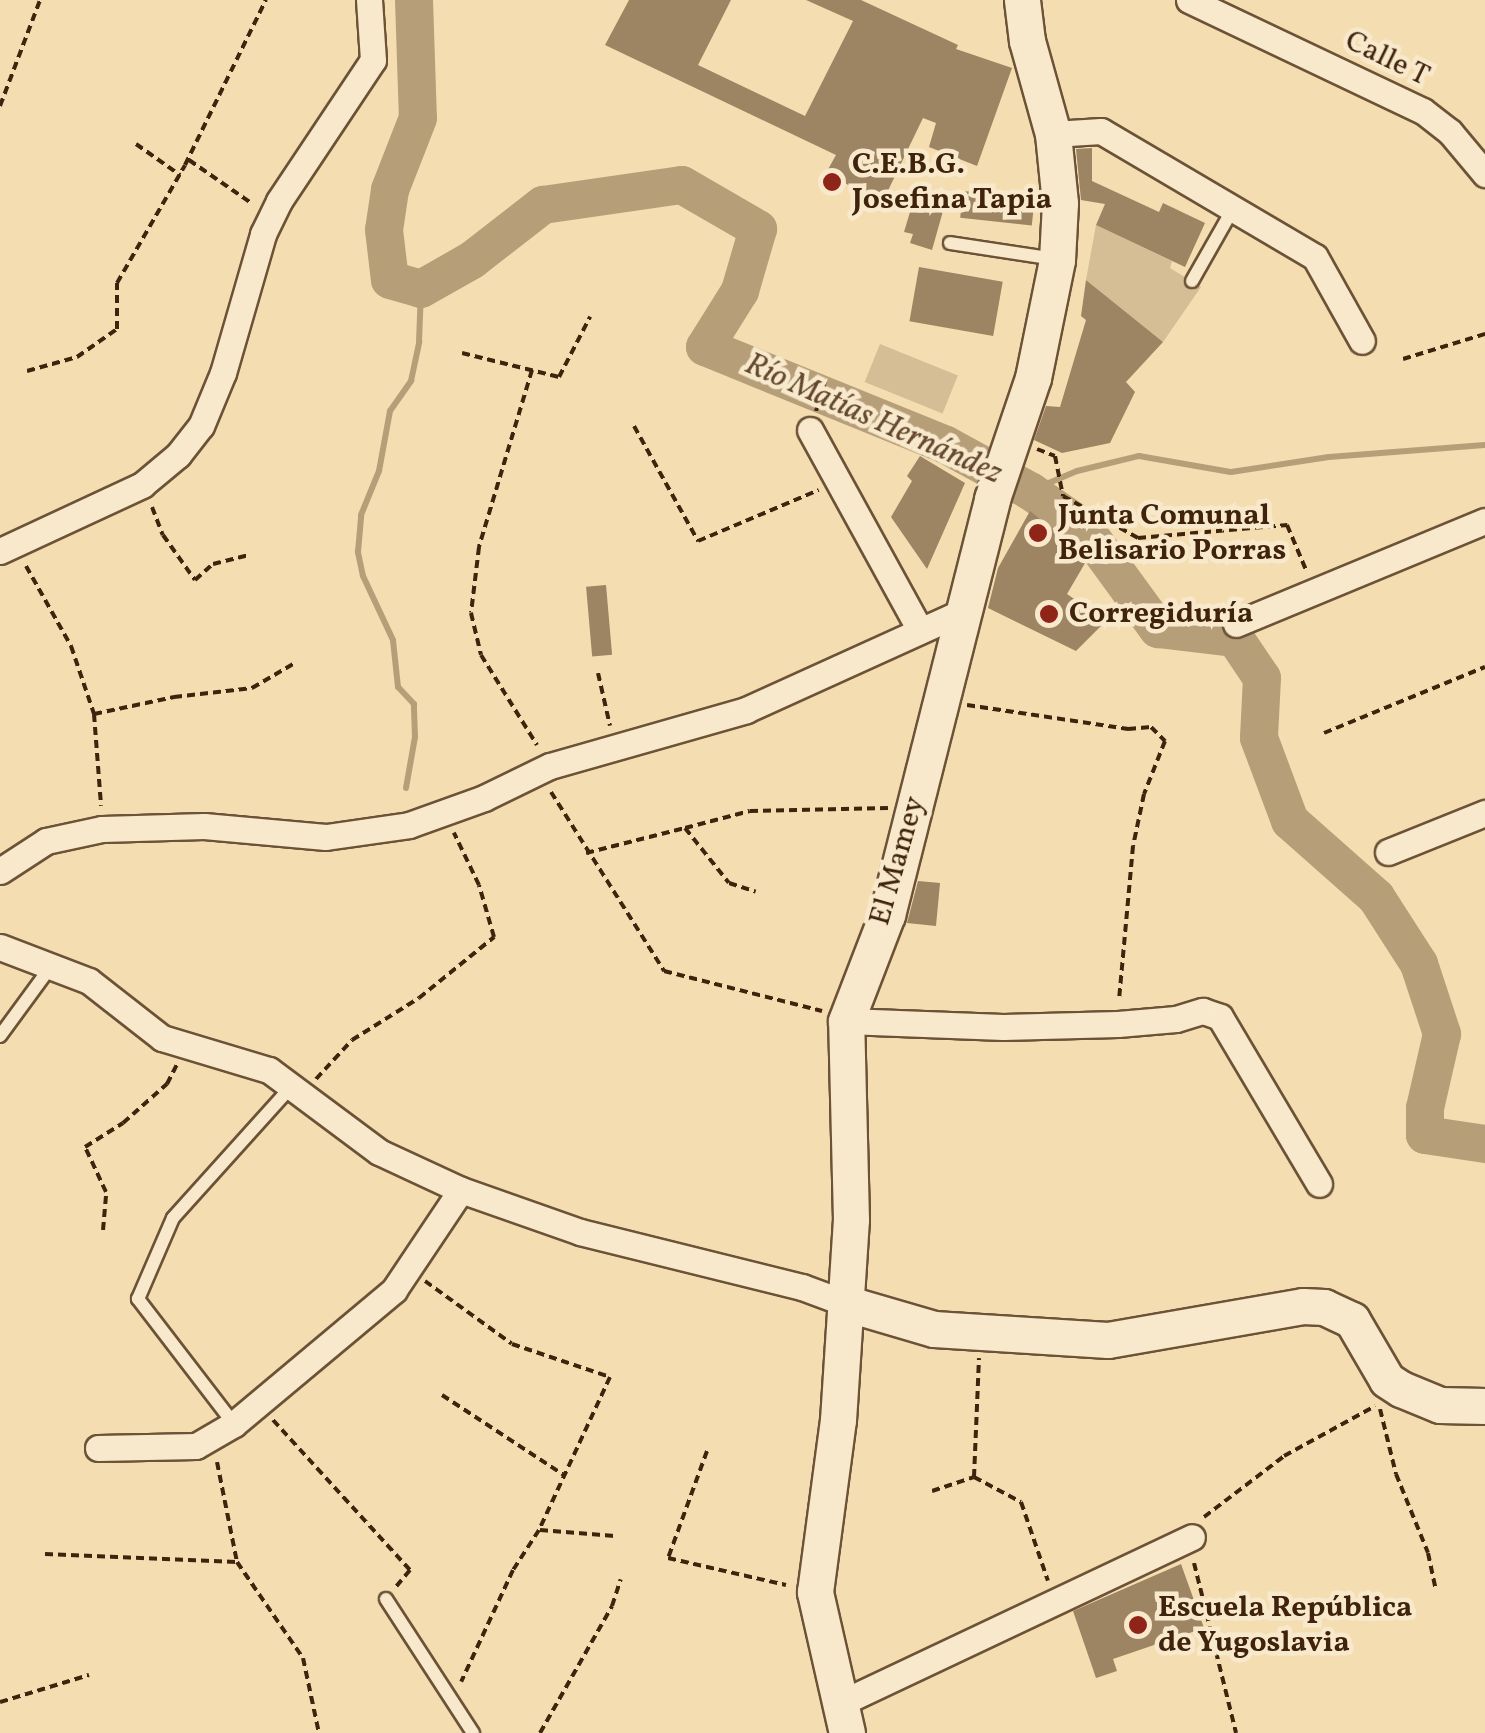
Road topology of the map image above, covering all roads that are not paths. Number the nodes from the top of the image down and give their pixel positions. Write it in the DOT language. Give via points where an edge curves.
graph roads {
  1 [pos="369,0"];
  2 [pos="1022,0"];
  3 [pos="1189,0"];
  4 [pos="1053,134"];
  5 [pos="1485,174"];
  6 [pos="1234,207"];
  7 [pos="950,243"];
  8 [pos="1057,260"];
  9 [pos="1192,280"];
  10 [pos="1362,340"];
  11 [pos="810,430"];
  12 [pos="1485,522"];
  13 [pos="7,548"];
  14 [pos="962,612"];
  15 [pos="1236,624"];
  16 [pos="920,630"];
  17 [pos="1485,813"];
  18 [pos="1388,852"];
  19 [pos="0,871"];
  20 [pos="0,948"];
  21 [pos="52,965"];
  22 [pos="834,1016"];
  23 [pos="0,1036"];
  24 [pos="298,1090"];
  25 [pos="1319,1184"];
  26 [pos="461,1190"];
  27 [pos="845,1302"];
  28 [pos="1485,1406"];
  29 [pos="223,1431"];
  30 [pos="98,1448"];
  31 [pos="1192,1537"];
  32 [pos="386,1599"];
  33 [pos="844,1718"];
  34 [pos="474,1733"];
  1 -- 13 [label="street" via="373,60 271,217 210,410 178,455 142,485"];
  2 -- 4 [label="street, El Mamey"];
  3 -- 5 [label="street, Calle T" via="1422,111"];
  4 -- 6 [label="street" via="1102,131"];
  4 -- 8 [label="street, El Mamey"];
  6 -- 9 [label="lane"];
  6 -- 10 [label="street" via="1316,257"];
  7 -- 8 [label="lane"];
  8 -- 14 [label="street, El Mamey" via="1043,336"];
  11 -- 16 [label="street"];
  12 -- 15 [label="street"];
  14 -- 16 [label="street"];
  14 -- 22 [label="street, El Mamey" via="887,915"];
  16 -- 19 [label="street" via="746,710 544,768 444,814 347,836 204,826 102,828 46,841"];
  17 -- 18 [label="street"];
  20 -- 21 [label="street"];
  21 -- 23 [label="lane"];
  21 -- 24 [label="street" via="90,981 149,1029 258,1066"];
  22 -- 25 [label="street" via="1002,1027 1118,1024 1203,1011 1220,1017"];
  22 -- 27 [label="street, El Mamey" via="851,1220"];
  24 -- 26 [label="street" via="379,1152"];
  24 -- 29 [label="lane" via="172,1218 138,1299"];
  26 -- 27 [label="street" via="580,1232"];
  26 -- 29 [label="street" via="394,1290"];
  27 -- 28 [label="street" via="916,1325 1108,1340 1324,1307 1352,1320 1387,1380 1401,1389 1440,1405"];
  27 -- 33 [label="street, El Mamey" via="838,1420 815,1592"];
  29 -- 30 [label="street" via="196,1446"];
  31 -- 33 [label="street" via="1055,1600"];
  32 -- 34 [label="lane"];
}
